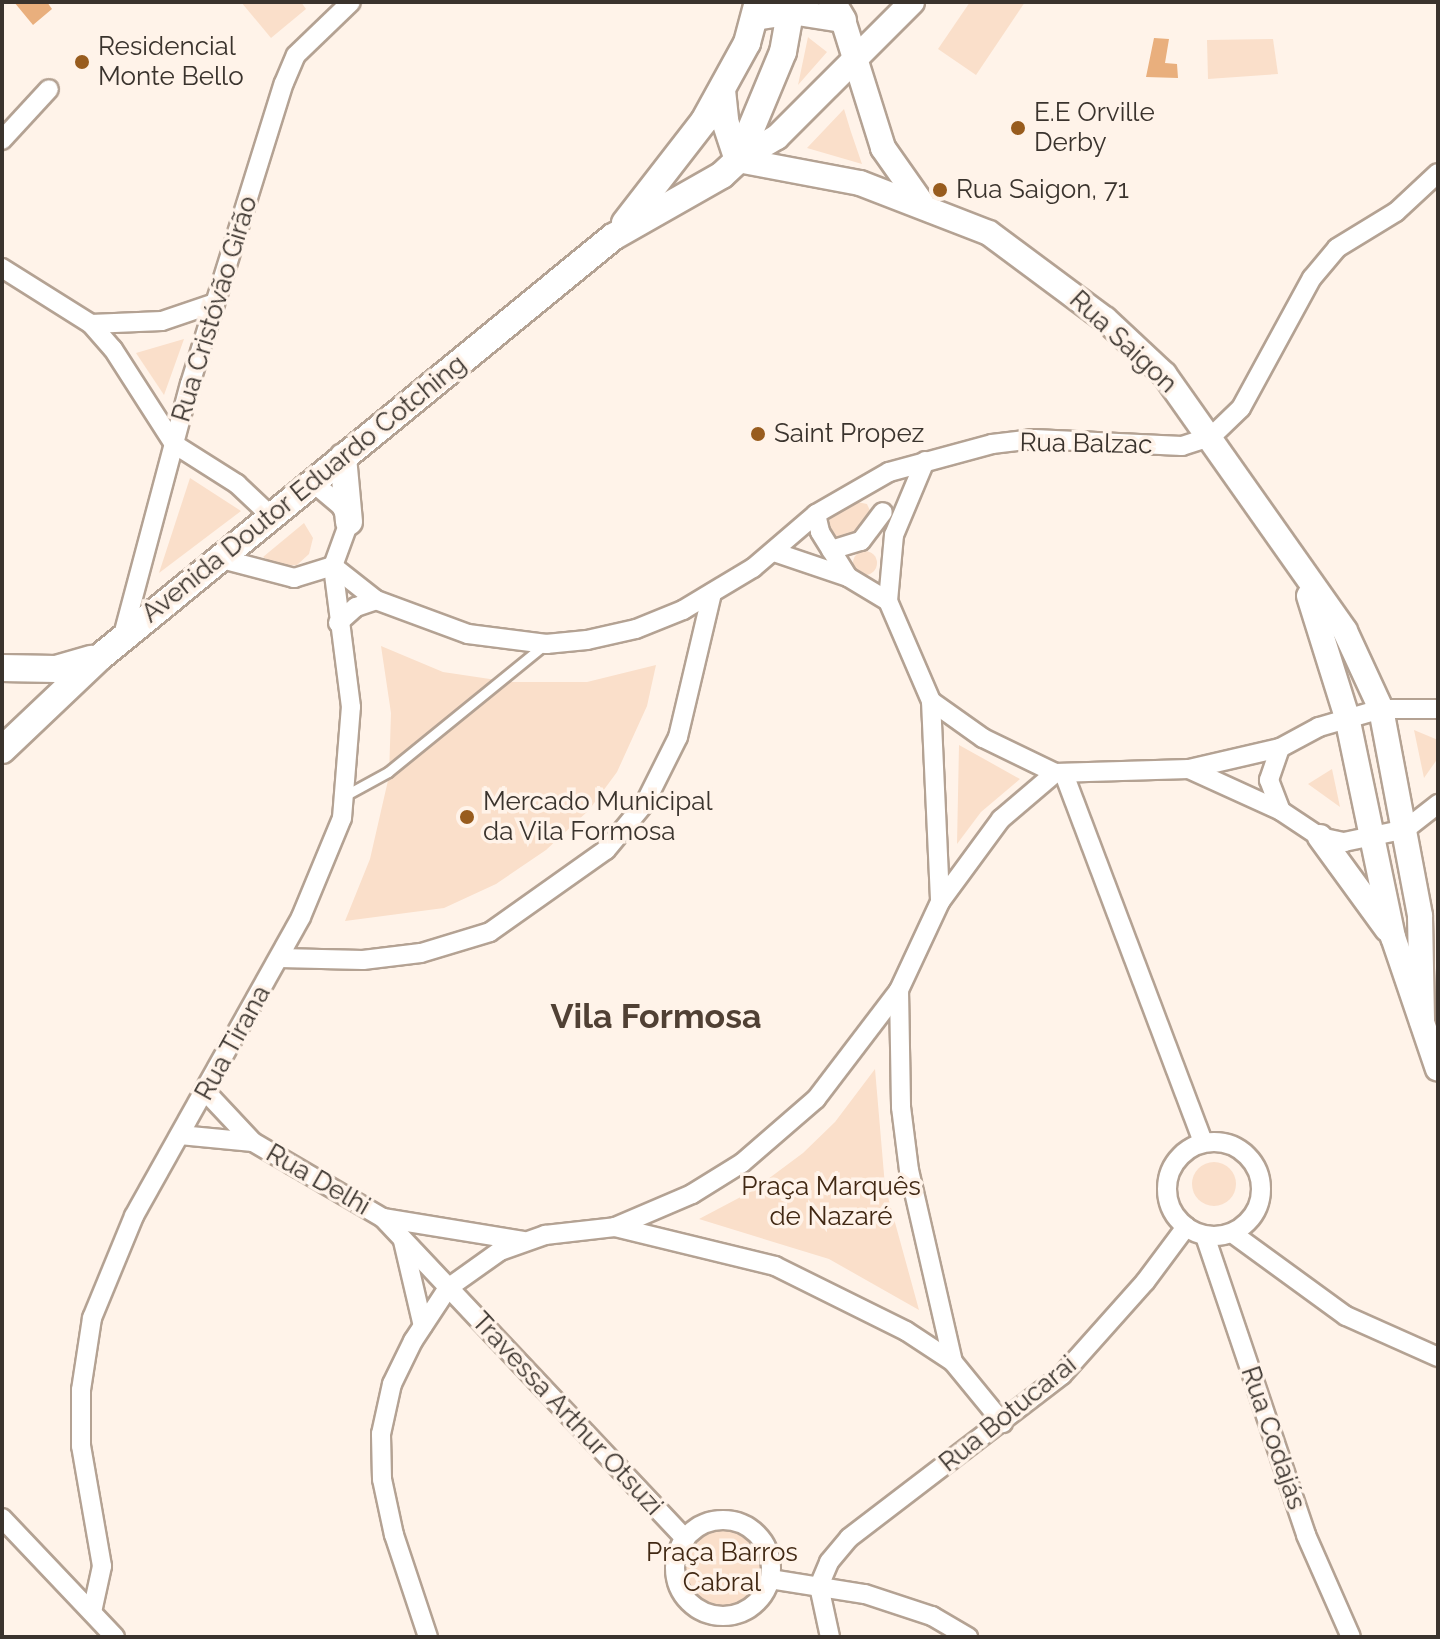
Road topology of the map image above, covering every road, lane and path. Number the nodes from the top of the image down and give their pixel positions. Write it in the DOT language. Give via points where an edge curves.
graph roads {
  1 [pos="351,2"];
  2 [pos="912,2"];
  3 [pos="792,7"];
  4 [pos="757,10"];
  5 [pos="838,11"];
  6 [pos="858,57"];
  7 [pos="49,89"];
  8 [pos="722,90"];
  9 [pos="2,140"];
  10 [pos="738,160"];
  11 [pos="1438,173"];
  12 [pos="922,203"];
  13 [pos="613,237"];
  14 [pos="2,268"];
  15 [pos="215,303"];
  16 [pos="91,324"];
  17 [pos="1212,436"];
  18 [pos="174,444"];
  19 [pos="343,457"];
  20 [pos="925,461"];
  21 [pos="312,482"];
  22 [pos="860,487"];
  23 [pos="883,512"];
  24 [pos="816,514"];
  25 [pos="271,516"];
  26 [pos="349,522"];
  27 [pos="894,535"];
  28 [pos="831,550"];
  29 [pos="774,552"];
  30 [pos="218,558"];
  31 [pos="333,566"];
  32 [pos="1301,575"];
  33 [pos="848,577"];
  34 [pos="712,593"];
  35 [pos="376,600"];
  36 [pos="888,601"];
  37 [pos="338,623"];
  38 [pos="122,639"];
  39 [pos="546,644"];
  40 [pos="100,657"];
  41 [pos="2,668"];
  42 [pos="931,701"];
  43 [pos="1381,709"];
  44 [pos="1438,709"];
  45 [pos="1347,717"];
  46 [pos="1280,748"];
  47 [pos="2,749"];
  48 [pos="1189,769"];
  49 [pos="1059,773"];
  50 [pos="346,795"];
  51 [pos="1438,804"];
  52 [pos="1281,811"];
  53 [pos="1406,829"];
  54 [pos="1320,837"];
  55 [pos="1372,840"];
  56 [pos="940,902"];
  57 [pos="1393,937"];
  58 [pos="280,958"];
  59 [pos="899,990"];
  60 [pos="1422,1021"];
  61 [pos="1438,1069"];
  62 [pos="207,1093"];
  63 [pos="180,1135"];
  64 [pos="253,1142"];
  65 [pos="1203,1142"];
  66 [pos="383,1218"];
  67 [pos="615,1227"];
  68 [pos="1186,1227"];
  69 [pos="1232,1233"];
  70 [pos="1205,1236"];
  71 [pos="403,1238"];
  72 [pos="526,1242"];
  73 [pos="448,1288"];
  74 [pos="423,1326"];
  75 [pos="1438,1357"];
  76 [pos="953,1362"];
  77 [pos="1003,1423"];
  78 [pos="2,1518"];
  79 [pos="685,1539"];
  80 [pos="770,1579"];
  81 [pos="819,1586"];
  82 [pos="92,1612"];
  83 [pos="115,1637"];
  84 [pos="428,1637"];
  85 [pos="830,1637"];
  86 [pos="968,1637"];
  87 [pos="1351,1637"];
  1 -- 15 [label="street, Rua Cristóvão Girão" via="296,55"];
  2 -- 6 [label="street"];
  3 -- 4 [label="street"];
  3 -- 5 [label="street"];
  3 -- 10 [label="main road, Avenida Doutor Eduardo Cotching" via="774,77"];
  4 -- 8 [label="main road, Avenida Doutor Eduardo Cotching"];
  5 -- 6 [label="street"];
  6 -- 10 [label="street" via="777,137"];
  6 -- 12 [label="street" via="883,148"];
  7 -- 9 [label="street"];
  8 -- 10 [label="main road"];
  8 -- 13 [label="main road, Avenida Doutor Eduardo Cotching" via="687,146"];
  10 -- 12 [label="street, Rua Saigon" via="860,183"];
  10 -- 13 [label="main road, Avenida Doutor Eduardo Cotching" via="722,175"];
  11 -- 17 [label="street" via="1396,212 1337,248 1312,278 1241,408"];
  12 -- 17 [label="street, Rua Saigon" via="989,233 1105,319 1164,374"];
  13 -- 19 [label="main road, Avenida Doutor Eduardo Cotching"];
  14 -- 16 [label="street"];
  15 -- 16 [label="street" via="162,321"];
  15 -- 18 [label="street, Rua Cristóvão Girão"];
  16 -- 18 [label="street" via="121,359"];
  17 -- 20 [label="street, Rua Balzac" via="1182,446 1034,439"];
  17 -- 32 [label="street, Rua Saigon"];
  18 -- 25 [label="street" via="237,484"];
  18 -- 38 [label="street, Rua Cristóvão Girão"];
  19 -- 21 [label="main road, Avenida Doutor Eduardo Cotching"];
  19 -- 26 [label="main road"];
  20 -- 22 [label="street, Rua Balzac"];
  20 -- 27 [label="street"];
  21 -- 25 [label="main road, Avenida Doutor Eduardo Cotching"];
  21 -- 26 [label="street" via="341,506"];
  22 -- 23 [label="street"];
  22 -- 24 [label="street, Rua Balzac"];
  23 -- 27 [label="street"];
  23 -- 28 [label="street" via="861,541"];
  24 -- 28 [label="street"];
  24 -- 29 [label="street, Rua Balzac"];
  25 -- 30 [label="main road, Avenida Doutor Eduardo Cotching"];
  26 -- 31 [label="street, Rua Tirana"];
  27 -- 36 [label="street"];
  28 -- 33 [label="street"];
  29 -- 33 [label="street"];
  29 -- 34 [label="street, Rua Balzac"];
  30 -- 31 [label="street" via="294,578"];
  30 -- 38 [label="main road, Avenida Doutor Eduardo Cotching"];
  31 -- 35 [label="street, Rua Balzac"];
  31 -- 37 [label="street, Rua Tirana"];
  32 -- 43 [label="street, Rua Saigon" via="1358,651"];
  32 -- 45 [label="street, Rua Saigon"];
  33 -- 36 [label="street"];
  34 -- 39 [label="street, Rua Balzac" via="636,629"];
  34 -- 58 [label="street" via="678,737 645,803 606,850 490,932 407,955 341,961"];
  35 -- 37 [label="street" via="356,607"];
  35 -- 39 [label="street, Rua Balzac" via="468,634"];
  36 -- 42 [label="street"];
  37 -- 50 [label="street, Rua Tirana" via="351,707"];
  38 -- 40 [label="main road, Avenida Doutor Eduardo Cotching"];
  39 -- 50 [label="lane" via="388,772"];
  40 -- 41 [label="main road" via="56,669"];
  40 -- 47 [label="main road, Avenida Doutor Eduardo Cotching"];
  42 -- 49 [label="street" via="983,738"];
  42 -- 56 [label="street"];
  43 -- 44 [label="street"];
  43 -- 45 [label="street"];
  43 -- 53 [label="street, Rua Saigon"];
  45 -- 46 [label="street"];
  45 -- 55 [label="street, Rua Saigon"];
  46 -- 48 [label="street"];
  46 -- 52 [label="street" via="1269,780"];
  48 -- 49 [label="street"];
  48 -- 52 [label="street"];
  49 -- 56 [label="street" via="1001,819"];
  49 -- 65 [label="street"];
  50 -- 58 [label="street, Rua Tirana" via="330,846"];
  51 -- 53 [label="street"];
  52 -- 54 [label="street"];
  53 -- 55 [label="street"];
  53 -- 60 [label="street, Rua Saigon" via="1420,916"];
  54 -- 55 [label="street"];
  54 -- 57 [label="street"];
  55 -- 57 [label="street, Rua Saigon"];
  56 -- 59 [label="street"];
  57 -- 60 [label="street"];
  58 -- 62 [label="street, Rua Tirana"];
  59 -- 67 [label="street" via="816,1099 777,1137 692,1194"];
  59 -- 76 [label="street" via="901,1107 909,1170"];
  60 -- 61 [label="street"];
  62 -- 63 [label="street, Rua Tirana"];
  62 -- 64 [label="street, Rua Delhi"];
  63 -- 64 [label="street, Rua Delhi"];
  63 -- 82 [label="street, Rua Tirana" via="134,1216 92,1318 81,1404 81,1446 102,1566"];
  64 -- 66 [label="street, Rua Delhi"];
  65 -- 68 [label="street" via="1182,1153 1169,1173 1171,1208"];
  65 -- 69 [label="street" via="1231,1144 1253,1161 1259,1174 1261,1188 1253,1215"];
  66 -- 71 [label="street, Rua Delhi"];
  66 -- 72 [label="street, Rua Delhi"];
  67 -- 72 [label="street"];
  67 -- 76 [label="street" via="775,1266 906,1331"];
  68 -- 70 [label="street"];
  68 -- 77 [label="street, Rua Botucarai" via="1062,1375"];
  69 -- 70 [label="street"];
  69 -- 75 [label="street" via="1346,1316"];
  70 -- 87 [label="street, Rua Codajás" via="1306,1535"];
  71 -- 73 [label="street, Rua Delhi"];
  71 -- 74 [label="street"];
  72 -- 73 [label="street" via="469,1269"];
  73 -- 74 [label="street"];
  73 -- 79 [label="street, Travessa Arthur Otsuzi"];
  74 -- 84 [label="street" via="392,1384 381,1449 394,1535"];
  76 -- 77 [label="street"];
  77 -- 81 [label="street, Rua Botucarai" via="849,1538"];
  78 -- 82 [label="street"];
  79 -- 80 [label="street" via="710,1522 739,1523 751,1529 768,1552"];
  79 -- 80 [label="street" via="676,1560 678,1585 700,1611 716,1616 748,1610"];
  80 -- 81 [label="street"];
  81 -- 85 [label="street"];
  81 -- 86 [label="street" via="865,1594 932,1616"];
  82 -- 83 [label="street"];
}
